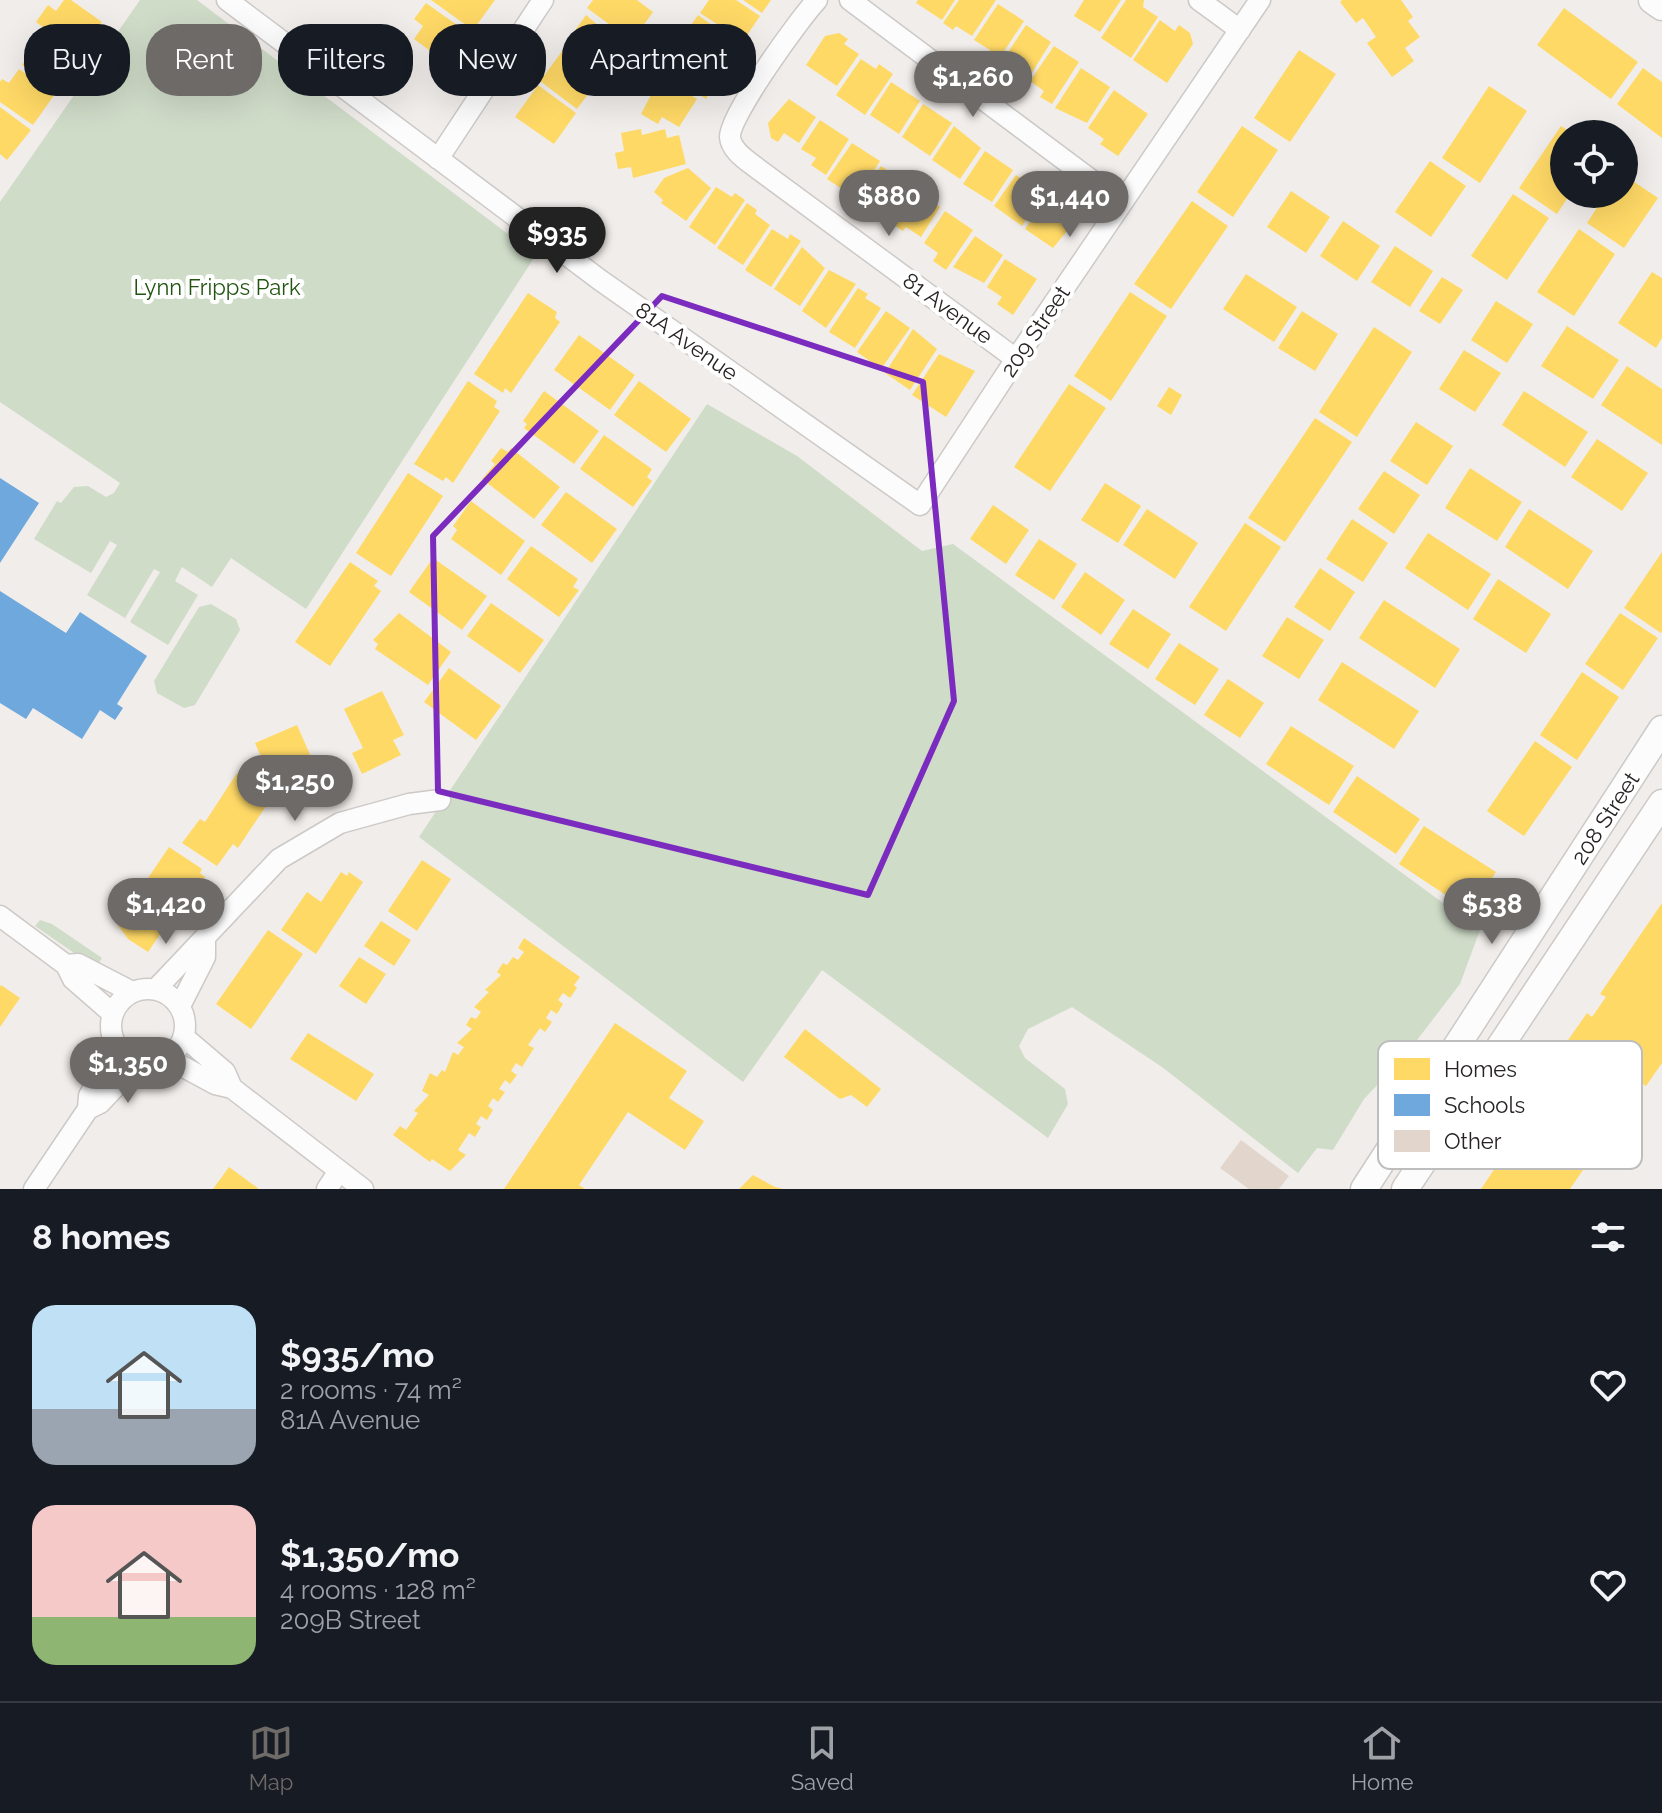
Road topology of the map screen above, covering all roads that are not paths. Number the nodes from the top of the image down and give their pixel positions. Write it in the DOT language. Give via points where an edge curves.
graph roads {
  1 [pos="227,0"];
  2 [pos="543,0"];
  3 [pos="817,0"];
  4 [pos="850,0"];
  5 [pos="1199,0"];
  6 [pos="1260,0"];
  7 [pos="1652,0"];
  8 [pos="1662,7"];
  9 [pos="253,8"];
  10 [pos="1240,30"];
  11 [pos="438,159"];
  12 [pos="1122,203"];
  13 [pos="1016,359"];
  14 [pos="920,505"];
  15 [pos="1662,729"];
  16 [pos="440,800"];
  17 [pos="1662,803"];
  18 [pos="0,916"];
  19 [pos="205,940"];
  20 [pos="66,965"];
  21 [pos="156,989"];
  22 [pos="132,992"];
  23 [pos="180,1006"];
  24 [pos="112,1013"];
  25 [pos="184,1037"];
  26 [pos="1460,1041"];
  27 [pos="1504,1041"];
  28 [pos="117,1047"];
  29 [pos="167,1058"];
  30 [pos="139,1062"];
  31 [pos="232,1088"];
  32 [pos="88,1109"];
  33 [pos="1378,1167"];
  34 [pos="1418,1169"];
  35 [pos="339,1171"];
  36 [pos="34,1189"];
  37 [pos="327,1189"];
  38 [pos="363,1189"];
  39 [pos="1364,1189"];
  40 [pos="1405,1189"];
  1 -- 9 [label="street, 81A Avenue"];
  2 -- 11 [label="street"];
  3 -- 13 [label="street, 81 Avenue" via="742,108 730,140 758,169"];
  4 -- 12 [label="street"];
  5 -- 10 [label="street"];
  6 -- 10 [label="street, 209 Street"];
  7 -- 8 [label="main road"];
  9 -- 11 [label="street, 81A Avenue"];
  10 -- 12 [label="street, 209 Street"];
  11 -- 14 [label="street, 81A Avenue"];
  12 -- 13 [label="street, 209 Street"];
  13 -- 14 [label="street, 209 Street"];
  15 -- 26 [label="main road, 208 Street"];
  16 -- 19 [label="street" via="340,823 307,841 257,880"];
  17 -- 27 [label="main road, 208 Street"];
  18 -- 20 [label="street"];
  19 -- 21 [label="street"];
  19 -- 23 [label="street" via="205,957"];
  20 -- 22 [label="street" via="78,964"];
  20 -- 24 [label="street" via="73,979"];
  21 -- 22 [label="street"];
  21 -- 23 [label="street"];
  22 -- 24 [label="street"];
  23 -- 25 [label="street"];
  24 -- 28 [label="street"];
  25 -- 29 [label="street"];
  25 -- 31 [label="street" via="225,1072"];
  28 -- 30 [label="street"];
  28 -- 32 [label="street" via="89,1096"];
  29 -- 30 [label="street"];
  29 -- 31 [label="street"];
  30 -- 32 [label="street"];
  31 -- 35 [label="street"];
  32 -- 36 [label="street"];
  33 -- 39 [label="main road, 208 Street"];
  34 -- 40 [label="main road, 208 Street"];
  35 -- 37 [label="street"];
  35 -- 38 [label="street"];
}
